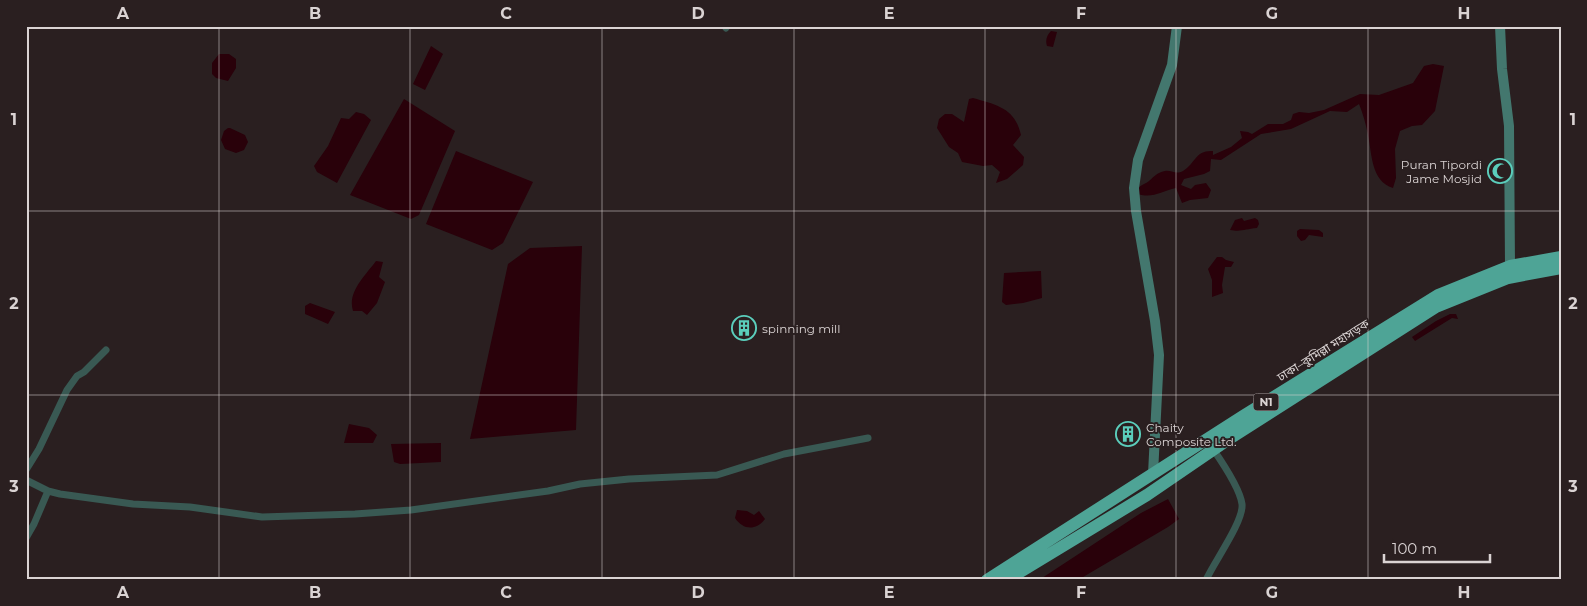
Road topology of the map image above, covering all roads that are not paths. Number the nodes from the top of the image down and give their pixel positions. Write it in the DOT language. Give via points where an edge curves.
graph roads {
  1 [pos="1177,26"];
  2 [pos="1500,26"];
  3 [pos="1561,257"];
  4 [pos="1561,268"];
  5 [pos="1507,271"];
  6 [pos="106,350"];
  7 [pos="868,438"];
  8 [pos="1213,449"];
  9 [pos="26,470"];
  10 [pos="1154,474"];
  11 [pos="26,480"];
  12 [pos="48,491"];
  13 [pos="26,538"];
  14 [pos="987,580"];
  15 [pos="1007,580"];
  16 [pos="1206,580"];
  1 -- 10 [label="street" via="1172,65 1138,160 1134,188 1159,355"];
  2 -- 5 [label="street" via="1509,126"];
  3 -- 5 [label="highway, ঢাকা–কুমিল্লা মহাসড়ক / N1"];
  4 -- 5 [label="highway, ঢাকা–কুমিল্লা মহাসড়ক / N1"];
  5 -- 8 [label="highway, ঢাকা–কুমিল্লা মহাসড়ক / N1" via="1436,307"];
  5 -- 10 [label="highway, ঢাকা–কুমিল্লা মহাসড়ক / N1" via="1438,295"];
  6 -- 9 [label="street" via="77,376 67,390"];
  7 -- 12 [label="street" via="784,454 717,475 580,484 411,510 355,514 262,517 190,507 85,499"];
  8 -- 15 [label="highway, ঢাকা–কুমিল্লা মহাসড়ক / N1" via="1147,495"];
  8 -- 16 [label="street" via="1242,502 1241,515"];
  10 -- 14 [label="highway, ঢাকা–কুমিল্লা মহাসড়ক / N1"];
  11 -- 12 [label="street"];
  12 -- 13 [label="street"];
}
